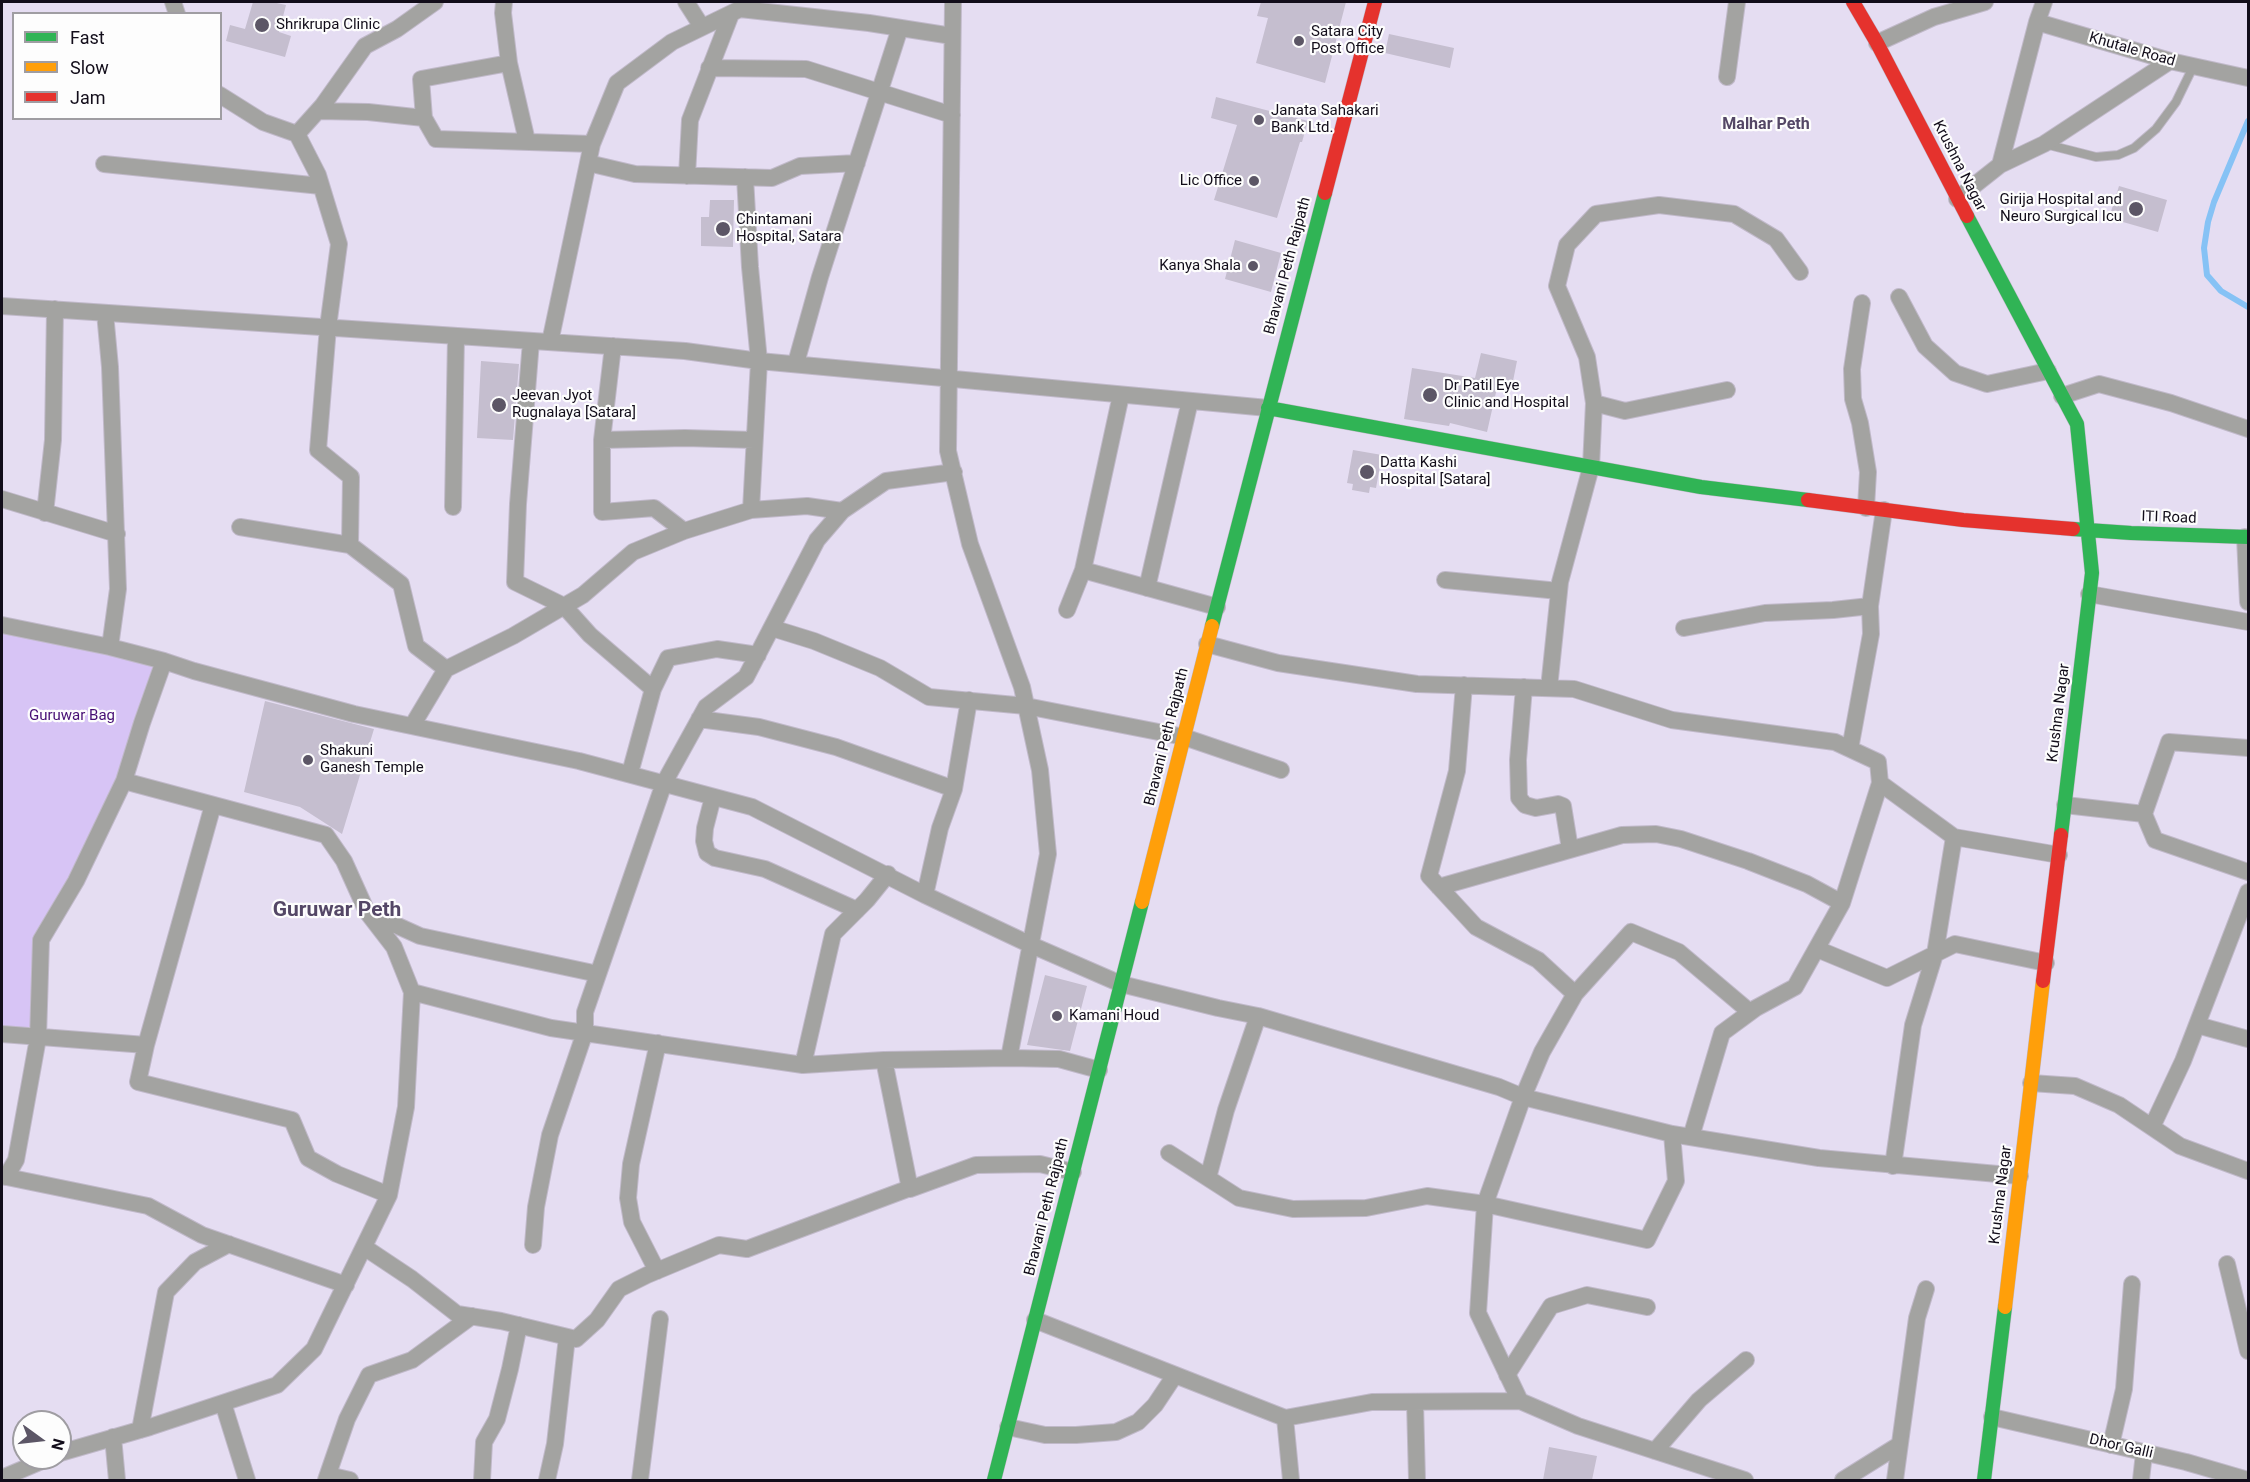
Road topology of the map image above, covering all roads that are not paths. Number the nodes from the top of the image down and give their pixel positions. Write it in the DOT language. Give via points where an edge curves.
graph roads {
  1 [pos="435,2"];
  2 [pos="504,2"];
  3 [pos="686,2"];
  4 [pos="954,2"];
  5 [pos="1375,2"];
  6 [pos="1737,2"];
  7 [pos="1853,2"];
  8 [pos="1985,2"];
  9 [pos="2044,2"];
  10 [pos="731,14"];
  11 [pos="2037,22"];
  12 [pos="702,27"];
  13 [pos="900,28"];
  14 [pos="952,36"];
  15 [pos="1877,43"];
  16 [pos="2170,62"];
  17 [pos="509,63"];
  18 [pos="2193,67"];
  19 [pos="709,68"];
  20 [pos="1727,77"];
  21 [pos="2248,78"];
  22 [pos="879,93"];
  23 [pos="222,96"];
  24 [pos="318,111"];
  25 [pos="952,115"];
  26 [pos="424,118"];
  27 [pos="297,134"];
  28 [pos="527,141"];
  29 [pos="592,144"];
  30 [pos="2044,144"];
  31 [pos="588,162"];
  32 [pos="857,162"];
  33 [pos="104,164"];
  34 [pos="2000,165"];
  35 [pos="687,176"];
  36 [pos="745,177"];
  37 [pos="321,186"];
  38 [pos="1957,199"];
  39 [pos="1800,272"];
  40 [pos="1899,297"];
  41 [pos="1862,303"];
  42 [pos="2,306"];
  43 [pos="55,309"];
  44 [pos="105,312"];
  45 [pos="328,327"];
  46 [pos="456,336"];
  47 [pos="531,341"];
  48 [pos="550,342"];
  49 [pos="613,346"];
  50 [pos="759,361"];
  51 [pos="796,363"];
  52 [pos="2048,371"];
  53 [pos="950,378"];
  54 [pos="1727,390"];
  55 [pos="1121,395"];
  56 [pos="2062,396"];
  57 [pos="1190,401"];
  58 [pos="1594,403"];
  59 [pos="1268,408"];
  60 [pos="2248,429"];
  61 [pos="602,440"];
  62 [pos="754,440"];
  63 [pos="1590,467"];
  64 [pos="954,472"];
  65 [pos="2,499"];
  66 [pos="453,507"];
  67 [pos="1866,508"];
  68 [pos="751,510"];
  69 [pos="1884,510"];
  70 [pos="842,511"];
  71 [pos="45,513"];
  72 [pos="240,527"];
  73 [pos="2088,530"];
  74 [pos="684,531"];
  75 [pos="117,534"];
  76 [pos="2247,537"];
  77 [pos="350,545"];
  78 [pos="1083,570"];
  79 [pos="1445,580"];
  80 [pos="1147,588"];
  81 [pos="1559,591"];
  82 [pos="2090,594"];
  83 [pos="2248,602"];
  84 [pos="564,606"];
  85 [pos="1870,606"];
  86 [pos="1217,607"];
  87 [pos="1067,610"];
  88 [pos="2248,622"];
  89 [pos="2,626"];
  90 [pos="772,628"];
  91 [pos="1684,628"];
  92 [pos="1207,644"];
  93 [pos="110,647"];
  94 [pos="758,655"];
  95 [pos="164,661"];
  96 [pos="446,669"];
  97 [pos="1464,685"];
  98 [pos="1524,687"];
  99 [pos="1549,688"];
  100 [pos="653,689"];
  101 [pos="969,700"];
  102 [pos="1026,706"];
  103 [pos="699,719"];
  104 [pos="412,726"];
  105 [pos="1184,737"];
  106 [pos="2248,748"];
  107 [pos="1850,749"];
  108 [pos="1281,770"];
  109 [pos="630,773"];
  110 [pos="124,781"];
  111 [pos="664,783"];
  112 [pos="1880,783"];
  113 [pos="954,789"];
  114 [pos="713,796"];
  115 [pos="213,805"];
  116 [pos="2064,805"];
  117 [pos="2144,814"];
  118 [pos="1954,837"];
  119 [pos="1570,849"];
  120 [pos="2059,855"];
  121 [pos="2248,872"];
  122 [pos="888,874"];
  123 [pos="1439,887"];
  124 [pos="2248,892"];
  125 [pos="925,895"];
  126 [pos="1842,903"];
  127 [pos="856,910"];
  128 [pos="367,912"];
  129 [pos="1029,944"];
  130 [pos="1817,949"];
  131 [pos="1935,954"];
  132 [pos="2046,963"];
  133 [pos="598,974"];
  134 [pos="1121,984"];
  135 [pos="412,992"];
  136 [pos="1575,994"];
  137 [pos="1750,1012"];
  138 [pos="1258,1016"];
  139 [pos="2197,1025"];
  140 [pos="585,1032"];
  141 [pos="2,1034"];
  142 [pos="38,1038"];
  143 [pos="2248,1039"];
  144 [pos="658,1043"];
  145 [pos="146,1045"];
  146 [pos="1009,1058"];
  147 [pos="884,1060"];
  148 [pos="803,1065"];
  149 [pos="1099,1070"];
  150 [pos="2031,1083"];
  151 [pos="1523,1097"];
  152 [pos="2152,1127"];
  153 [pos="1672,1134"];
  154 [pos="1691,1137"];
  155 [pos="1169,1153"];
  156 [pos="1893,1166"];
  157 [pos="2248,1170"];
  158 [pos="1073,1172"];
  159 [pos="2020,1176"];
  160 [pos="4,1177"];
  161 [pos="1208,1178"];
  162 [pos="910,1188"];
  163 [pos="389,1195"];
  164 [pos="1485,1204"];
  165 [pos="230,1244"];
  166 [pos="533,1245"];
  167 [pos="364,1247"];
  168 [pos="2227,1264"];
  169 [pos="657,1271"];
  170 [pos="2132,1284"];
  171 [pos="346,1285"];
  172 [pos="1926,1289"];
  173 [pos="1647,1307"];
  174 [pos="472,1316"];
  175 [pos="660,1319"];
  176 [pos="1035,1320"];
  177 [pos="519,1325"];
  178 [pos="567,1336"];
  179 [pos="2248,1351"];
  180 [pos="1746,1360"];
  181 [pos="1174,1374"];
  182 [pos="1508,1375"];
  183 [pos="1520,1401"];
  184 [pos="1416,1402"];
  185 [pos="223,1403"];
  186 [pos="1992,1417"];
  187 [pos="1285,1418"];
  188 [pos="1008,1426"];
  189 [pos="140,1430"];
  190 [pos="113,1437"];
  191 [pos="1899,1445"];
  192 [pos="2111,1445"];
  193 [pos="72,1450"];
  194 [pos="1655,1451"];
  195 [pos="2144,1453"];
  196 [pos="21,1470"];
  197 [pos="2,1478"];
  198 [pos="327,1478"];
  199 [pos="117,1480"];
  200 [pos="247,1480"];
  201 [pos="350,1480"];
  202 [pos="482,1480"];
  203 [pos="547,1480"];
  204 [pos="640,1480"];
  205 [pos="994,1480"];
  206 [pos="1292,1480"];
  207 [pos="1417,1480"];
  208 [pos="1745,1480"];
  209 [pos="1843,1480"];
  210 [pos="1895,1480"];
  211 [pos="1984,1480"];
  212 [pos="2141,1480"];
  213 [pos="2248,1480"];
  1 -- 24 [label="street" via="365,46"];
  2 -- 17 [label="street"];
  3 -- 12 [label="street"];
  4 -- 14 [label="street"];
  5 -- 59 [label="main road, Bhavani Peth Rajpath"];
  6 -- 20 [label="street"];
  7 -- 15 [label="main road, Krushna Nagar"];
  8 -- 15 [label="street" via="1934,17"];
  9 -- 11 [label="street"];
  10 -- 12 [label="street"];
  10 -- 13 [label="street" via="740,9"];
  10 -- 19 [label="street"];
  11 -- 16 [label="street, Khutale Road"];
  11 -- 34 [label="street"];
  12 -- 29 [label="street" via="672,42 617,83"];
  13 -- 14 [label="street"];
  13 -- 22 [label="street"];
  14 -- 25 [label="street"];
  15 -- 38 [label="main road, Krushna Nagar"];
  16 -- 18 [label="street, Khutale Road"];
  16 -- 30 [label="street"];
  17 -- 26 [label="street" via="421,79"];
  17 -- 28 [label="street"];
  18 -- 21 [label="street, Khutale Road"];
  18 -- 30 [label="lane" via="2176,102 2156,129 2134,148 2118,155 2096,157"];
  19 -- 22 [label="street" via="806,69"];
  19 -- 35 [label="street" via="690,120"];
  22 -- 25 [label="street"];
  22 -- 32 [label="street"];
  23 -- 27 [label="street" via="249,115"];
  24 -- 26 [label="street"];
  24 -- 27 [label="street"];
  25 -- 53 [label="street"];
  26 -- 28 [label="street" via="436,139"];
  27 -- 37 [label="street"];
  28 -- 29 [label="street"];
  29 -- 31 [label="street"];
  30 -- 34 [label="street"];
  31 -- 35 [label="street" via="635,174"];
  31 -- 48 [label="street"];
  32 -- 36 [label="street" via="800,166 772,178"];
  32 -- 51 [label="street"];
  33 -- 37 [label="street"];
  34 -- 38 [label="street"];
  35 -- 36 [label="street"];
  36 -- 50 [label="street"];
  37 -- 45 [label="street" via="339,244"];
  38 -- 52 [label="main road, Krushna Nagar"];
  39 -- 58 [label="street" via="1776,239 1734,214 1659,205 1596,214 1567,245 1557,286 1587,357"];
  40 -- 52 [label="street" via="1925,346 1955,373 1987,384"];
  41 -- 67 [label="street" via="1852,369 1853,399 1868,472"];
  42 -- 43 [label="street"];
  43 -- 44 [label="street"];
  43 -- 71 [label="street" via="53,440"];
  44 -- 45 [label="street"];
  44 -- 75 [label="street"];
  45 -- 46 [label="street"];
  45 -- 77 [label="street" via="318,450 351,477"];
  46 -- 47 [label="street"];
  46 -- 66 [label="street"];
  47 -- 48 [label="street"];
  47 -- 84 [label="street" via="515,582"];
  48 -- 49 [label="street"];
  49 -- 50 [label="street"];
  49 -- 61 [label="street"];
  50 -- 51 [label="street"];
  50 -- 62 [label="street"];
  51 -- 53 [label="street"];
  52 -- 56 [label="main road, Krushna Nagar"];
  53 -- 55 [label="street"];
  53 -- 64 [label="street" via="948,451"];
  54 -- 58 [label="street" via="1625,411"];
  55 -- 57 [label="street"];
  55 -- 78 [label="street"];
  56 -- 60 [label="street" via="2099,384"];
  56 -- 73 [label="main road, Krushna Nagar" via="2078,423"];
  57 -- 59 [label="street"];
  57 -- 80 [label="street"];
  58 -- 63 [label="street"];
  59 -- 63 [label="main road, ITI Road"];
  59 -- 86 [label="main road, Bhavani Peth Rajpath"];
  61 -- 62 [label="street"];
  61 -- 74 [label="street" via="602,512 654,508"];
  62 -- 68 [label="street"];
  63 -- 67 [label="main road, ITI Road" via="1701,487"];
  63 -- 81 [label="street"];
  64 -- 70 [label="street" via="886,481"];
  64 -- 102 [label="street" via="970,544"];
  65 -- 71 [label="street"];
  67 -- 69 [label="main road, ITI Road"];
  68 -- 70 [label="street" via="807,506"];
  68 -- 74 [label="street"];
  69 -- 73 [label="main road, ITI Road"];
  69 -- 85 [label="street"];
  70 -- 90 [label="street" via="817,540"];
  71 -- 75 [label="street"];
  72 -- 77 [label="street"];
  73 -- 76 [label="main road, ITI Road"];
  73 -- 82 [label="main road, Krushna Nagar"];
  74 -- 84 [label="street" via="633,552 583,595"];
  75 -- 93 [label="street" via="118,589"];
  76 -- 83 [label="street"];
  77 -- 96 [label="street" via="401,584 416,646"];
  78 -- 80 [label="street"];
  78 -- 87 [label="street"];
  79 -- 81 [label="street"];
  80 -- 86 [label="street"];
  81 -- 99 [label="street"];
  82 -- 88 [label="street"];
  82 -- 116 [label="main road, Krushna Nagar"];
  84 -- 96 [label="street"];
  84 -- 100 [label="street" via="590,635"];
  85 -- 91 [label="street" via="1765,613"];
  85 -- 107 [label="street" via="1871,634"];
  86 -- 92 [label="main road, Bhavani Peth Rajpath"];
  89 -- 93 [label="street"];
  90 -- 94 [label="street"];
  90 -- 101 [label="street" via="880,668 929,697"];
  92 -- 97 [label="street" via="1278,663 1417,684"];
  92 -- 105 [label="main road, Bhavani Peth Rajpath"];
  93 -- 95 [label="street"];
  94 -- 100 [label="street" via="717,649 668,658"];
  94 -- 103 [label="street" via="746,677 706,707"];
  95 -- 104 [label="street" via="354,714"];
  95 -- 110 [label="street"];
  96 -- 104 [label="street"];
  97 -- 98 [label="street"];
  97 -- 123 [label="street" via="1457,771 1429,876"];
  98 -- 99 [label="street"];
  98 -- 119 [label="street" via="1519,798 1536,808 1563,806"];
  99 -- 107 [label="street" via="1574,689 1672,720 1835,742"];
  100 -- 109 [label="street"];
  101 -- 102 [label="street"];
  101 -- 113 [label="street"];
  102 -- 105 [label="street"];
  102 -- 129 [label="street" via="1040,770 1048,854"];
  103 -- 111 [label="street"];
  103 -- 113 [label="street" via="759,727 825,744"];
  104 -- 109 [label="street"];
  105 -- 108 [label="street"];
  105 -- 134 [label="main road, Bhavani Peth Rajpath"];
  106 -- 117 [label="street" via="2169,742"];
  107 -- 112 [label="street" via="1878,762"];
  109 -- 111 [label="street"];
  110 -- 115 [label="street"];
  110 -- 142 [label="street" via="76,881 41,940"];
  111 -- 114 [label="street"];
  111 -- 133 [label="street"];
  112 -- 118 [label="street"];
  112 -- 126 [label="street"];
  113 -- 125 [label="street" via="940,828"];
  114 -- 122 [label="street" via="752,807"];
  114 -- 127 [label="street" via="705,828 707,853 765,869"];
  115 -- 128 [label="street" via="326,836 344,861"];
  115 -- 145 [label="street"];
  116 -- 117 [label="street"];
  116 -- 120 [label="main road, Krushna Nagar"];
  117 -- 121 [label="street" via="2155,840"];
  118 -- 120 [label="street"];
  118 -- 131 [label="street"];
  119 -- 123 [label="street"];
  119 -- 126 [label="street" via="1622,835 1656,834 1749,861"];
  120 -- 132 [label="main road, Krushna Nagar"];
  122 -- 125 [label="street"];
  122 -- 127 [label="street"];
  123 -- 136 [label="street" via="1476,927 1538,960"];
  124 -- 139 [label="street"];
  125 -- 129 [label="street"];
  126 -- 130 [label="street"];
  127 -- 148 [label="street" via="833,934"];
  128 -- 133 [label="street" via="420,936"];
  128 -- 135 [label="street" via="394,947"];
  129 -- 134 [label="street"];
  129 -- 146 [label="street"];
  130 -- 131 [label="street" via="1887,978"];
  130 -- 137 [label="street" via="1795,987"];
  131 -- 132 [label="street" via="1955,944"];
  131 -- 156 [label="street" via="1913,1025"];
  132 -- 150 [label="main road, Krushna Nagar"];
  133 -- 140 [label="street" via="585,1012"];
  134 -- 138 [label="street"];
  134 -- 149 [label="main road, Bhavani Peth Rajpath"];
  135 -- 140 [label="street" via="551,1028"];
  135 -- 163 [label="street" via="406,1107"];
  136 -- 137 [label="street" via="1631,932 1679,952"];
  136 -- 151 [label="street" via="1542,1052"];
  137 -- 154 [label="street" via="1722,1033"];
  138 -- 151 [label="street"];
  138 -- 161 [label="street"];
  139 -- 143 [label="street"];
  139 -- 152 [label="street"];
  140 -- 144 [label="street"];
  140 -- 166 [label="street" via="550,1135"];
  141 -- 142 [label="street"];
  142 -- 145 [label="street"];
  142 -- 160 [label="street" via="16,1160"];
  144 -- 148 [label="street"];
  144 -- 169 [label="street" via="631,1164 628,1198 632,1222"];
  145 -- 163 [label="street" via="138,1082 292,1120 308,1158"];
  146 -- 147 [label="street"];
  146 -- 149 [label="street" via="1059,1059"];
  147 -- 148 [label="street"];
  147 -- 162 [label="street"];
  149 -- 158 [label="main road, Bhavani Peth Rajpath"];
  150 -- 152 [label="street" via="2075,1086 2119,1105"];
  150 -- 159 [label="main road, Krushna Nagar"];
  151 -- 153 [label="street"];
  151 -- 164 [label="street"];
  152 -- 157 [label="street" via="2180,1146"];
  153 -- 154 [label="street"];
  153 -- 164 [label="street" via="1676,1181 1647,1240"];
  154 -- 156 [label="street"];
  155 -- 161 [label="street"];
  156 -- 159 [label="street"];
  158 -- 162 [label="street" via="1040,1164 976,1165"];
  158 -- 176 [label="main road, Bhavani Peth Rajpath"];
  159 -- 186 [label="main road, Krushna Nagar"];
  160 -- 165 [label="street" via="148,1206 202,1235"];
  161 -- 164 [label="street" via="1239,1198 1293,1209 1366,1208 1427,1196"];
  162 -- 169 [label="street" via="747,1249 719,1245"];
  163 -- 167 [label="street"];
  164 -- 182 [label="street" via="1478,1313"];
  165 -- 171 [label="street"];
  165 -- 189 [label="street" via="195,1262 166,1292"];
  167 -- 171 [label="street"];
  167 -- 174 [label="street" via="457,1314"];
  168 -- 179 [label="street"];
  169 -- 178 [label="street" via="620,1289 597,1320 576,1339"];
  170 -- 192 [label="street" via="2124,1389"];
  171 -- 185 [label="street" via="314,1349 292,1371 277,1385"];
  172 -- 191 [label="street" via="1917,1318"];
  173 -- 182 [label="street" via="1587,1295 1551,1306"];
  174 -- 177 [label="street"];
  174 -- 198 [label="street" via="411,1360 369,1375 346,1419"];
  175 -- 204 [label="street"];
  176 -- 181 [label="street"];
  176 -- 188 [label="main road, Bhavani Peth Rajpath"];
  177 -- 178 [label="street"];
  177 -- 202 [label="street" via="497,1419 484,1442"];
  178 -- 203 [label="street"];
  180 -- 194 [label="street" via="1699,1400"];
  181 -- 187 [label="street"];
  181 -- 188 [label="street" via="1155,1405 1138,1422 1116,1432 1045,1434"];
  182 -- 183 [label="street"];
  183 -- 184 [label="street"];
  183 -- 194 [label="street" via="1578,1426"];
  184 -- 187 [label="street" via="1372,1402"];
  184 -- 207 [label="street"];
  185 -- 189 [label="street"];
  185 -- 200 [label="street"];
  186 -- 192 [label="street, Dhor Galli"];
  186 -- 211 [label="main road, Krushna Nagar"];
  187 -- 206 [label="street"];
  188 -- 205 [label="main road, Bhavani Peth Rajpath"];
  189 -- 190 [label="street"];
  190 -- 193 [label="street"];
  190 -- 199 [label="street"];
  191 -- 209 [label="street"];
  191 -- 210 [label="street"];
  192 -- 195 [label="street, Dhor Galli"];
  194 -- 208 [label="street"];
  195 -- 212 [label="street"];
  195 -- 213 [label="street, Dhor Galli"];
  196 -- 197 [label="street"];
  198 -- 201 [label="street"];
}
